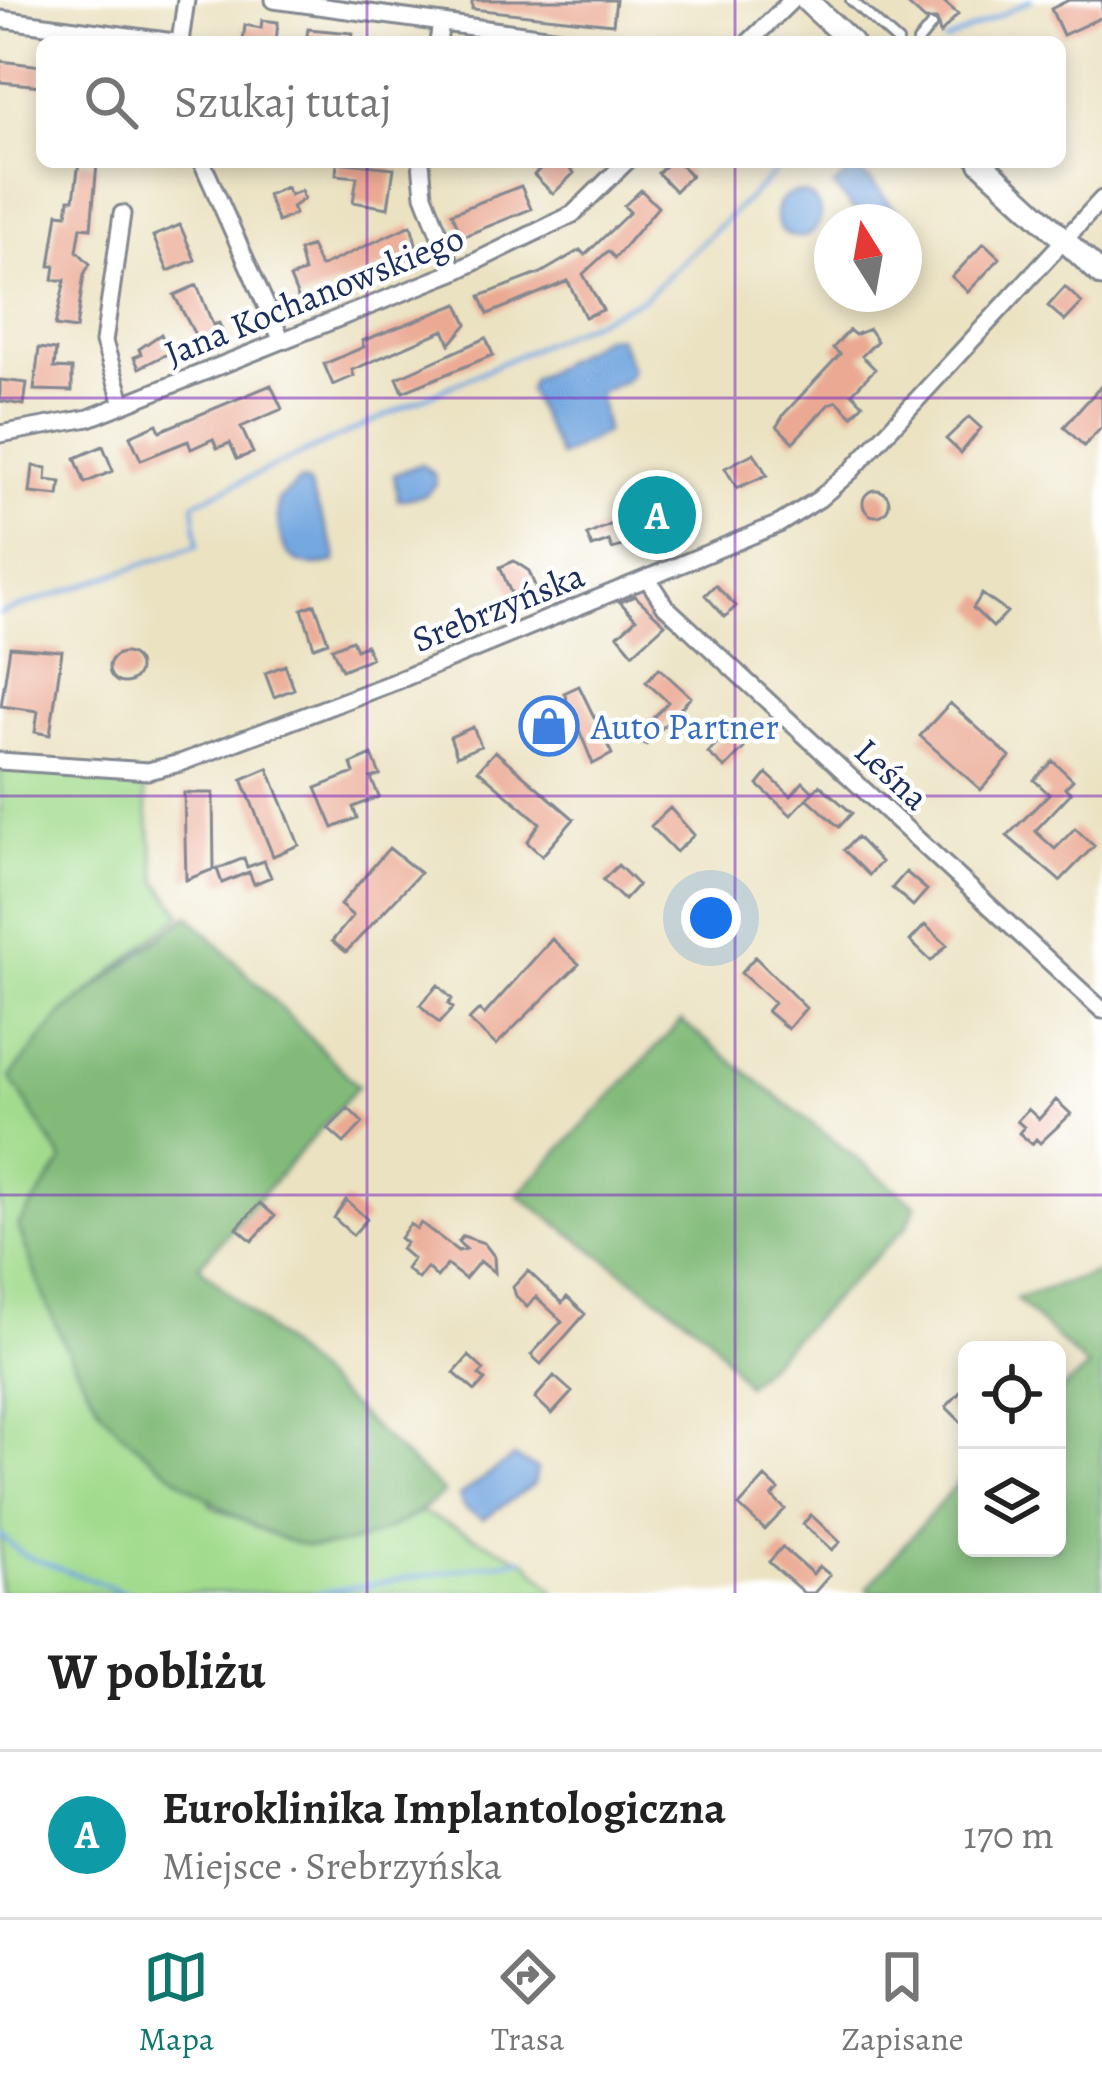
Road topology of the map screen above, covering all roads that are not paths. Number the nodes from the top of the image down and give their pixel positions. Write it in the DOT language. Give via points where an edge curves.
graph roads {
  1 [pos="186,0"];
  2 [pos="274,0"];
  3 [pos="851,0"];
  4 [pos="806,1"];
  5 [pos="0,19"];
  6 [pos="441,23"];
  7 [pos="932,26"];
  8 [pos="131,36"];
  9 [pos="178,36"];
  10 [pos="439,36"];
  11 [pos="537,36"];
  12 [pos="757,36"];
  13 [pos="844,36"];
  14 [pos="891,36"];
  15 [pos="923,36"];
  16 [pos="205,168"];
  17 [pos="422,168"];
  18 [pos="620,168"];
  19 [pos="986,168"];
  20 [pos="1102,199"];
  21 [pos="122,214"];
  22 [pos="1064,240"];
  23 [pos="454,272"];
  24 [pos="1102,275"];
  25 [pos="282,341"];
  26 [pos="123,404"];
  27 [pos="0,434"];
  28 [pos="647,578"];
  29 [pos="0,761"];
  30 [pos="1102,1010"];
  1 -- 9 [label="street"];
  2 -- 6 [label="street"];
  3 -- 14 [label="lane"];
  4 -- 12 [label="street"];
  4 -- 13 [label="street"];
  5 -- 8 [label="street"];
  6 -- 10 [label="street"];
  6 -- 11 [label="street"];
  7 -- 15 [label="lane"];
  16 -- 25 [label="street"];
  17 -- 23 [label="street"];
  18 -- 23 [label="street, Jana Kochanowskiego" via="572,214"];
  19 -- 22 [label="street"];
  20 -- 22 [label="street, Srebrzyńska"];
  21 -- 26 [label="street" via="104,342"];
  22 -- 24 [label="street"];
  22 -- 28 [label="street, Srebrzyńska" via="820,499"];
  23 -- 25 [label="street, Jana Kochanowskiego"];
  25 -- 26 [label="street, Jana Kochanowskiego"];
  26 -- 27 [label="street, Jana Kochanowskiego" via="66,425"];
  28 -- 29 [label="street, Srebrzyńska" via="180,763 148,770"];
  28 -- 30 [label="street, Leśna" via="665,606"];
}
